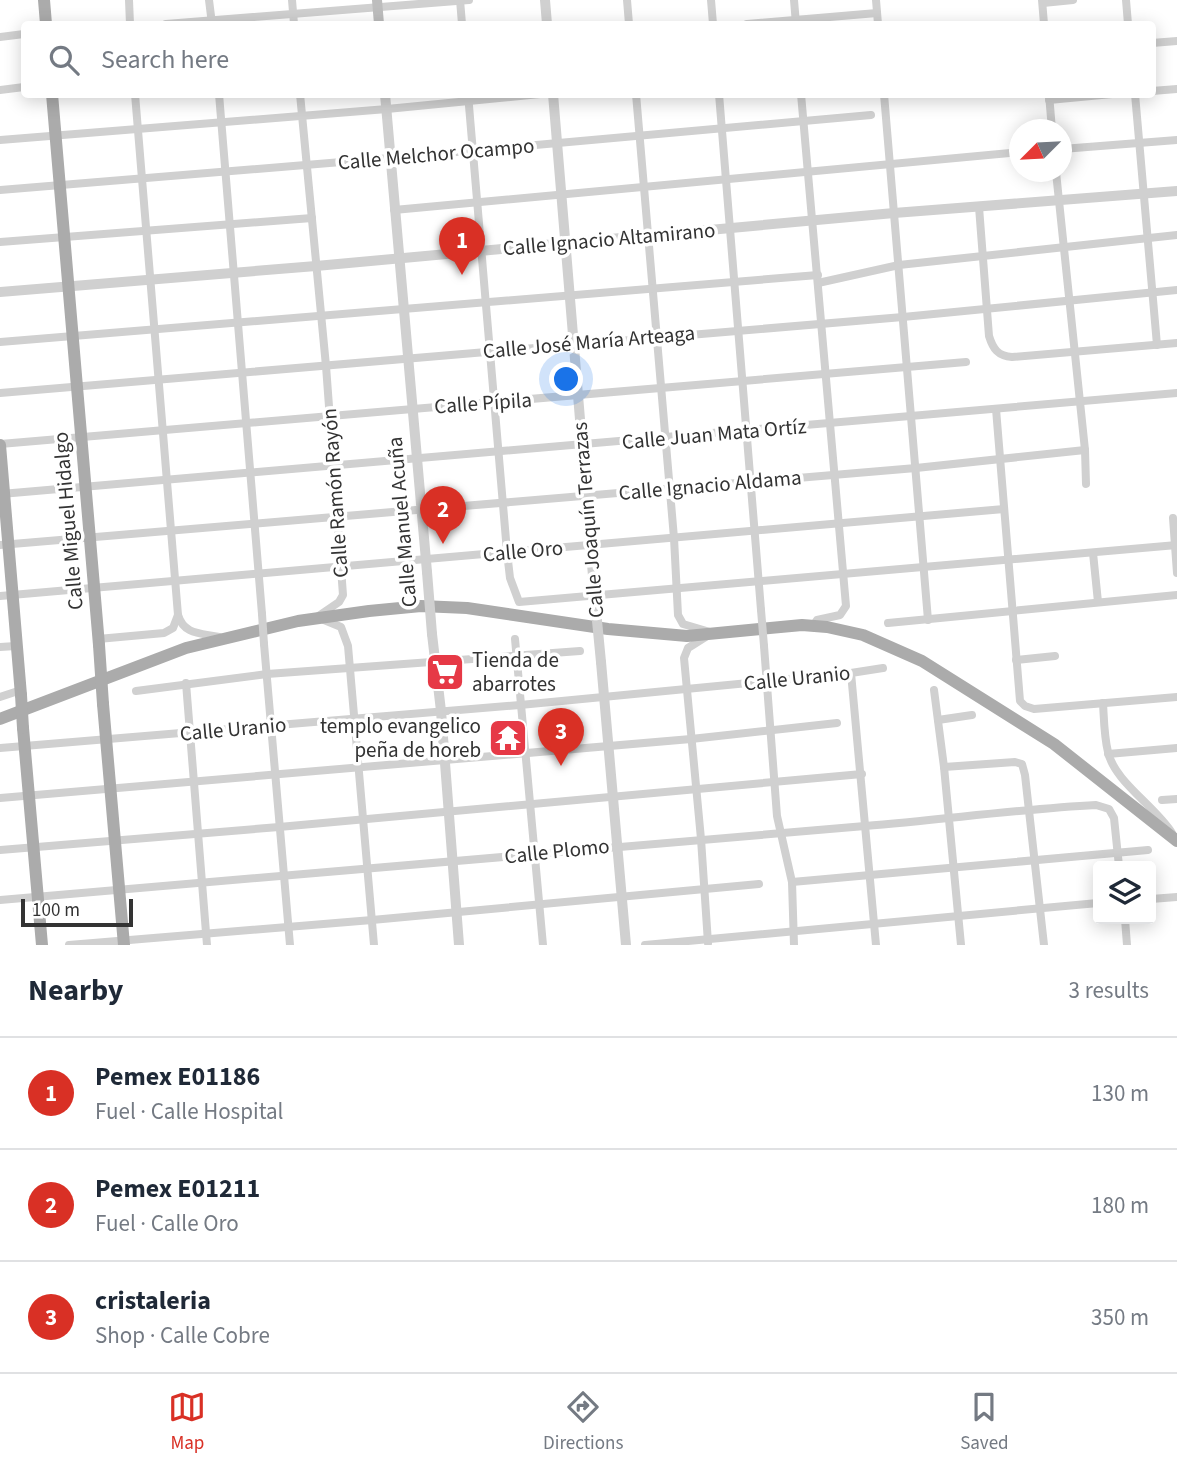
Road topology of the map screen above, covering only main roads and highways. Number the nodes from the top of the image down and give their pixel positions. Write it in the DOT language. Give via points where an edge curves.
graph roads {
  1 [pos="44,0"];
  2 [pos="46,21"];
  3 [pos="52,98"];
  4 [pos="0,445"];
  5 [pos="2,494"];
  6 [pos="4,544"];
  7 [pos="6,595"];
  8 [pos="0,719"];
  9 [pos="1177,841"];
  10 [pos="124,943"];
  11 [pos="42,945"];
  1 -- 2 [label="main road"];
  3 -- 10 [label="main road, Calle Miguel Hidalgo, bridge"];
  4 -- 5 [label="main road"];
  5 -- 6 [label="main road"];
  6 -- 7 [label="main road"];
  7 -- 11 [label="main road, bridge" via="21,692"];
  8 -- 9 [label="main road" via="186,648 317,617 369,611 467,608 667,635 813,626 853,632 922,661 1054,744"];
}
